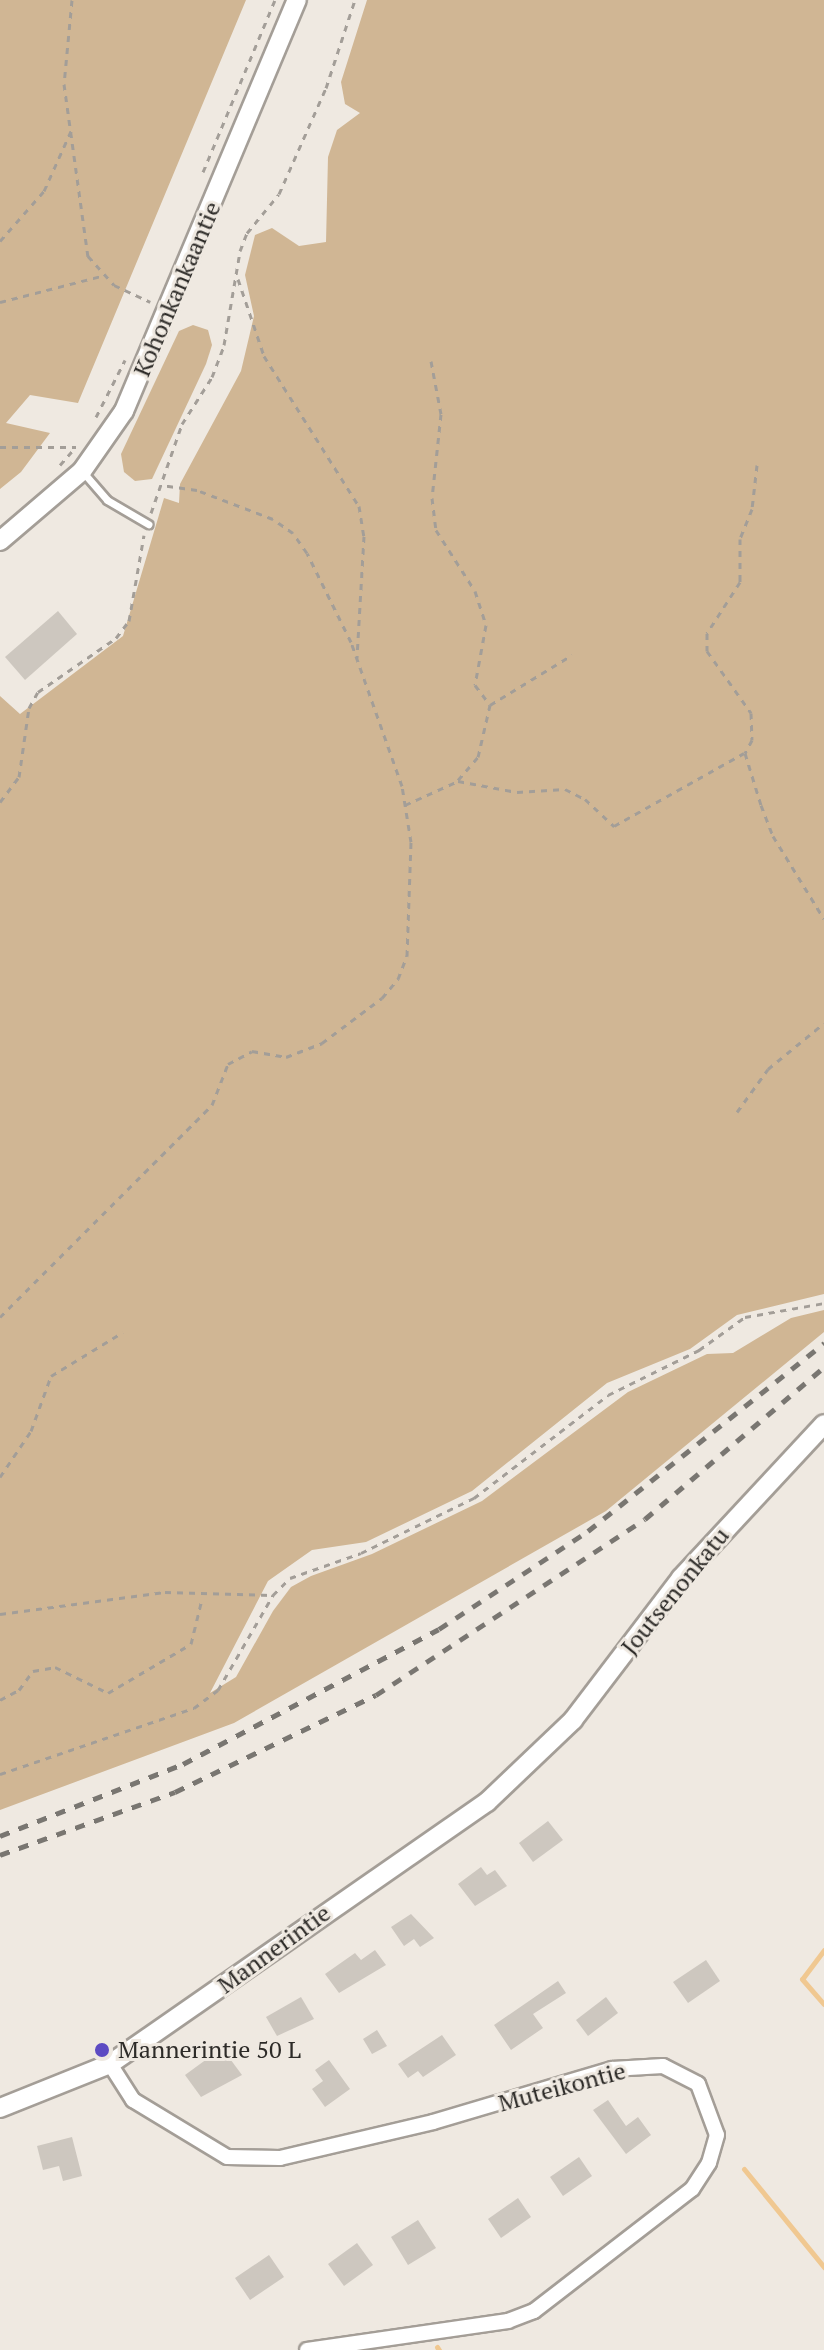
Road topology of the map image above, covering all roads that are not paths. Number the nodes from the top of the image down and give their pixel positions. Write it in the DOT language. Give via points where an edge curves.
graph roads {
  1 [pos="297,0"];
  2 [pos="82,471"];
  3 [pos="148,524"];
  4 [pos="0,541"];
  5 [pos="824,1424"];
  6 [pos="532,1763"];
  7 [pos="110,2064"];
  8 [pos="0,2108"];
  9 [pos="307,2350"];
  1 -- 2 [label="street, Kohonkankaantie" via="142,374 107,439"];
  2 -- 3 [label="lane" via="107,500"];
  2 -- 4 [label="street, Kohonkankaantie"];
  5 -- 6 [label="street, Joutsenonkatu" via="701,1554 573,1720"];
  6 -- 7 [label="street, Mannerintie" via="487,1802"];
  7 -- 8 [label="street, Mannerintie"];
  7 -- 9 [label="street, Muteikontie" via="133,2100 227,2157 296,2155 433,2122 612,2069 663,2066 698,2084 717,2135 692,2189 534,2311 508,2321"];
}
